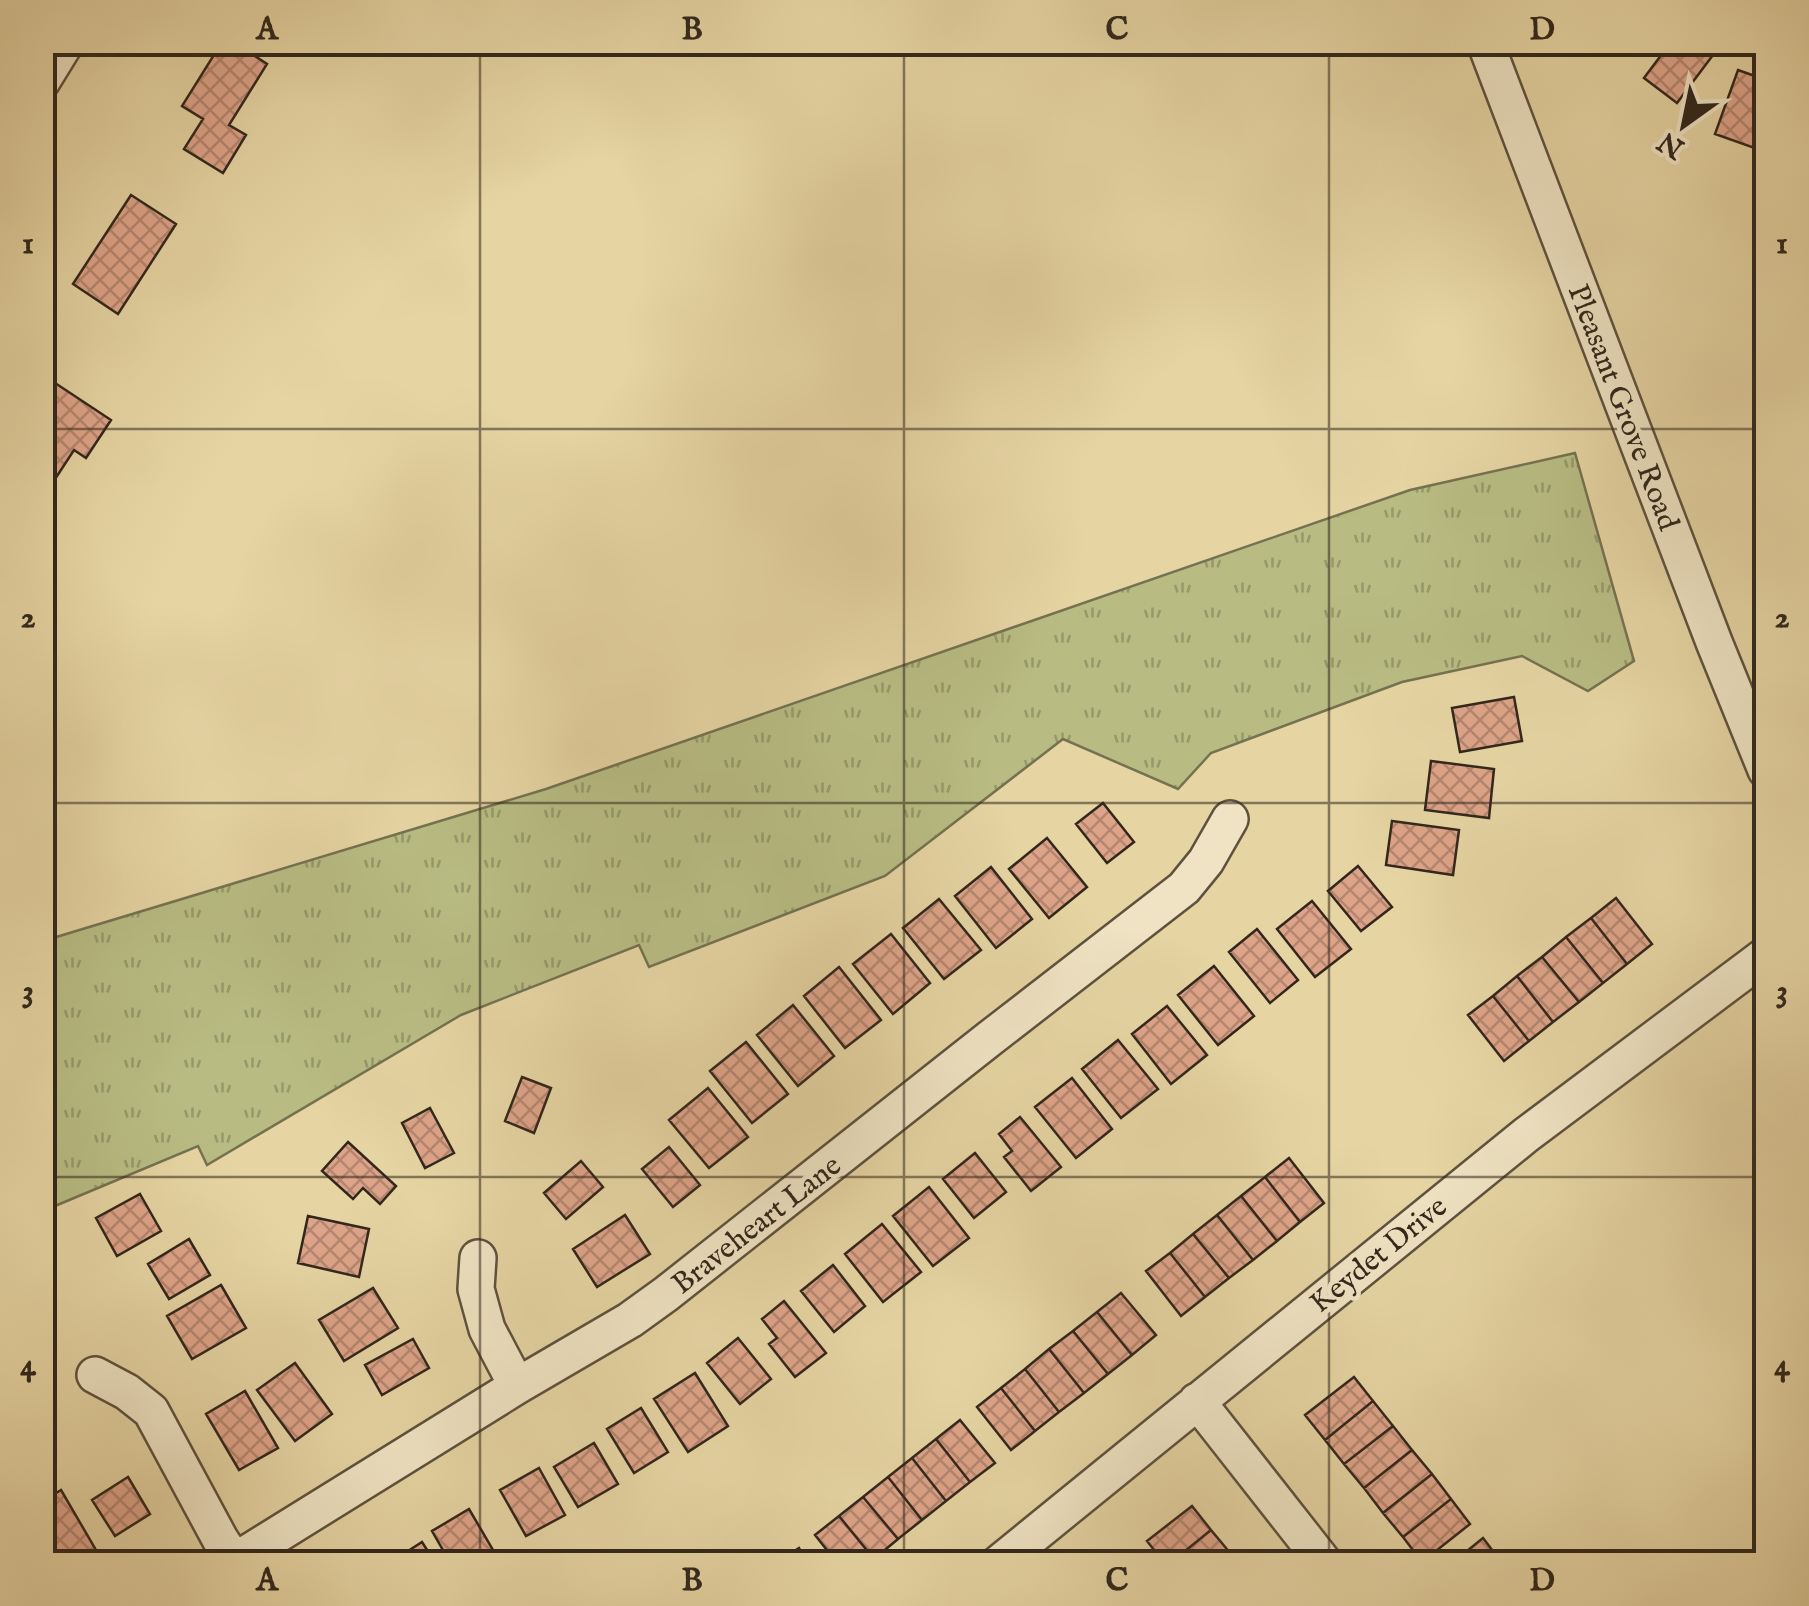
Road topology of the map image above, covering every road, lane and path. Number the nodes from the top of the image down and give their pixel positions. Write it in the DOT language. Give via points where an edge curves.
graph roads {
  1 [pos="66,42"];
  2 [pos="1485,42"];
  3 [pos="42,80"];
  4 [pos="1766,770"];
  5 [pos="1230,819"];
  6 [pos="1766,955"];
  7 [pos="478,1258"];
  8 [pos="95,1375"];
  9 [pos="516,1386"];
  10 [pos="1197,1401"];
  11 [pos="234,1563"];
  12 [pos="998,1564"];
  13 [pos="1325,1564"];
  1 -- 3 [label="street"];
  2 -- 4 [label="street, Pleasant Grove Road"];
  5 -- 9 [label="street, Braveheart Lane" via="1184,888 666,1294"];
  6 -- 10 [label="street, Keydet Drive" via="1526,1136"];
  7 -- 9 [label="street" via="476,1289 487,1329"];
  8 -- 11 [label="street" via="152,1411"];
  9 -- 11 [label="street, Braveheart Lane"];
  10 -- 12 [label="street, Keydet Drive"];
  10 -- 13 [label="street"];
}
